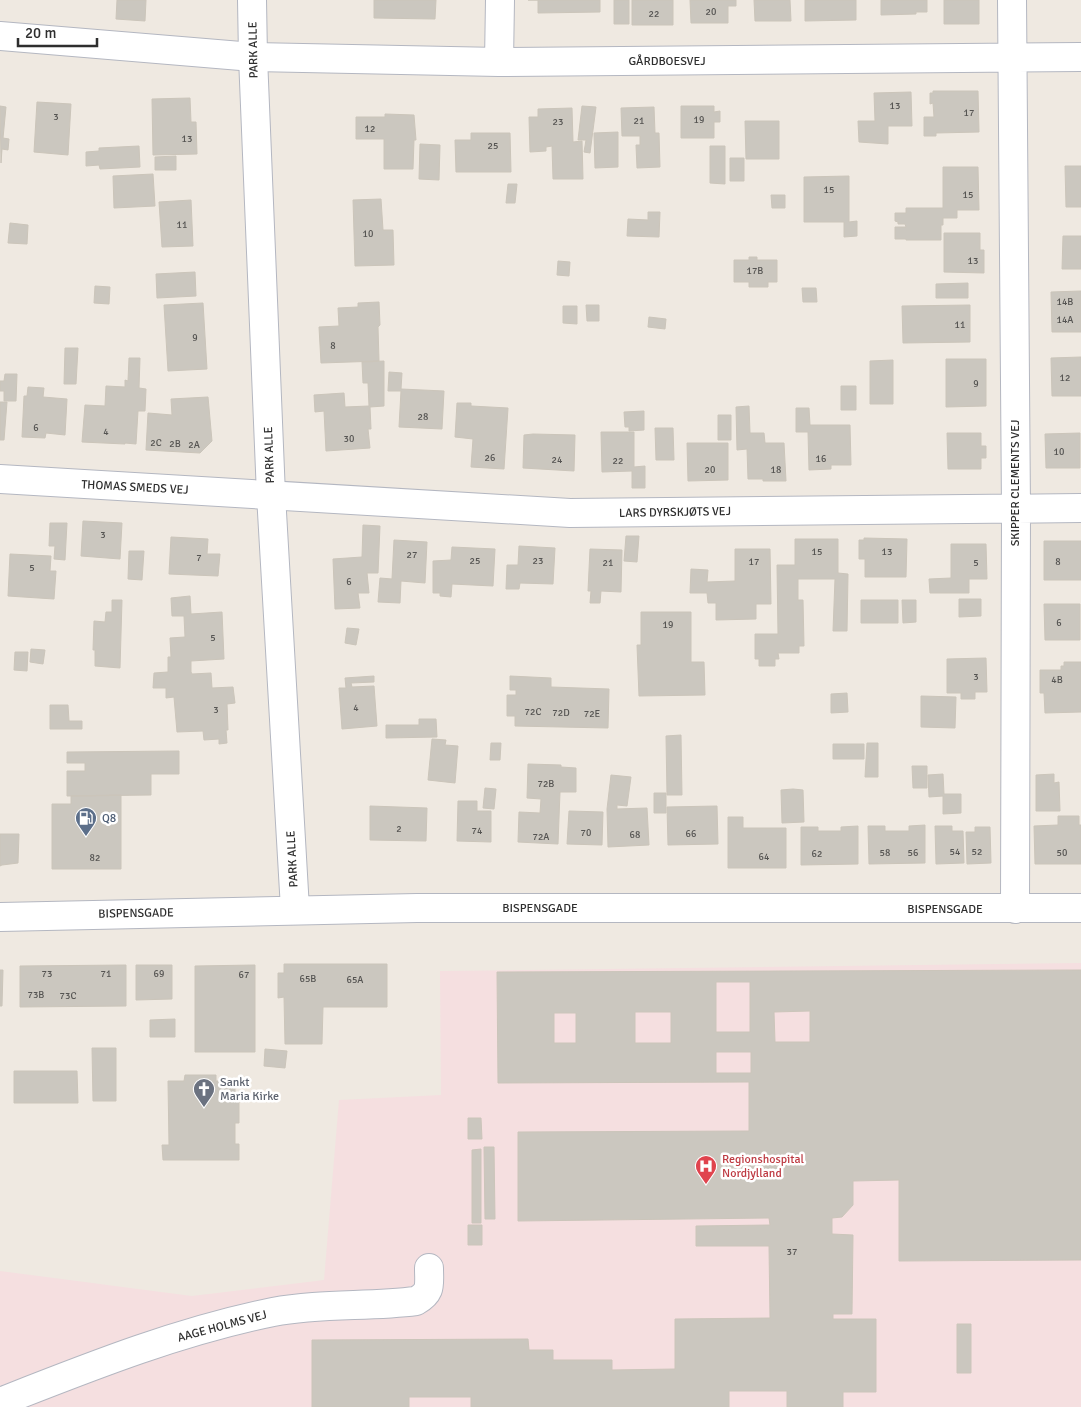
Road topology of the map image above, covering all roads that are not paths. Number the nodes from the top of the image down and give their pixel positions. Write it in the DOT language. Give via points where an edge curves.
graph roads {
  1 [pos="252,0"];
  2 [pos="500,0"];
  3 [pos="1012,0"];
  4 [pos="0,36"];
  5 [pos="253,57"];
  6 [pos="1081,57"];
  7 [pos="1012,58"];
  8 [pos="499,62"];
  9 [pos="0,479"];
  10 [pos="270,495"];
  11 [pos="1081,508"];
  12 [pos="1016,509"];
  13 [pos="1081,908"];
  14 [pos="295,909"];
  15 [pos="1015,909"];
  16 [pos="0,917"];
  17 [pos="429,1268"];
  18 [pos="0,1402"];
  1 -- 5 [label="street, PARK ALLE"];
  2 -- 8 [label="street"];
  3 -- 7 [label="street, SKIPPER CLEMENTS VEJ"];
  4 -- 5 [label="street, GÅRDBOESVEJ"];
  5 -- 8 [label="street, GÅRDBOESVEJ"];
  5 -- 10 [label="street, PARK ALLE"];
  6 -- 7 [label="street, GÅRDBOESVEJ"];
  7 -- 8 [label="street, GÅRDBOESVEJ"];
  7 -- 12 [label="street, SKIPPER CLEMENTS VEJ"];
  9 -- 10 [label="street, THOMAS SMEDS VEJ"];
  10 -- 12 [label="street, LARS DYRSKJØTS VEJ" via="570,514"];
  10 -- 14 [label="street, PARK ALLE"];
  11 -- 12 [label="street, LARS DYRSKJØTS VEJ"];
  12 -- 15 [label="street, SKIPPER CLEMENTS VEJ"];
  13 -- 15 [label="street, BISPENSGADE"];
  14 -- 15 [label="street, BISPENSGADE"];
  14 -- 16 [label="street, BISPENSGADE"];
  17 -- 18 [label="street, AAGE HOLMS VEJ" via="426,1295 416,1301 274,1312 210,1327 101,1362"];
}
